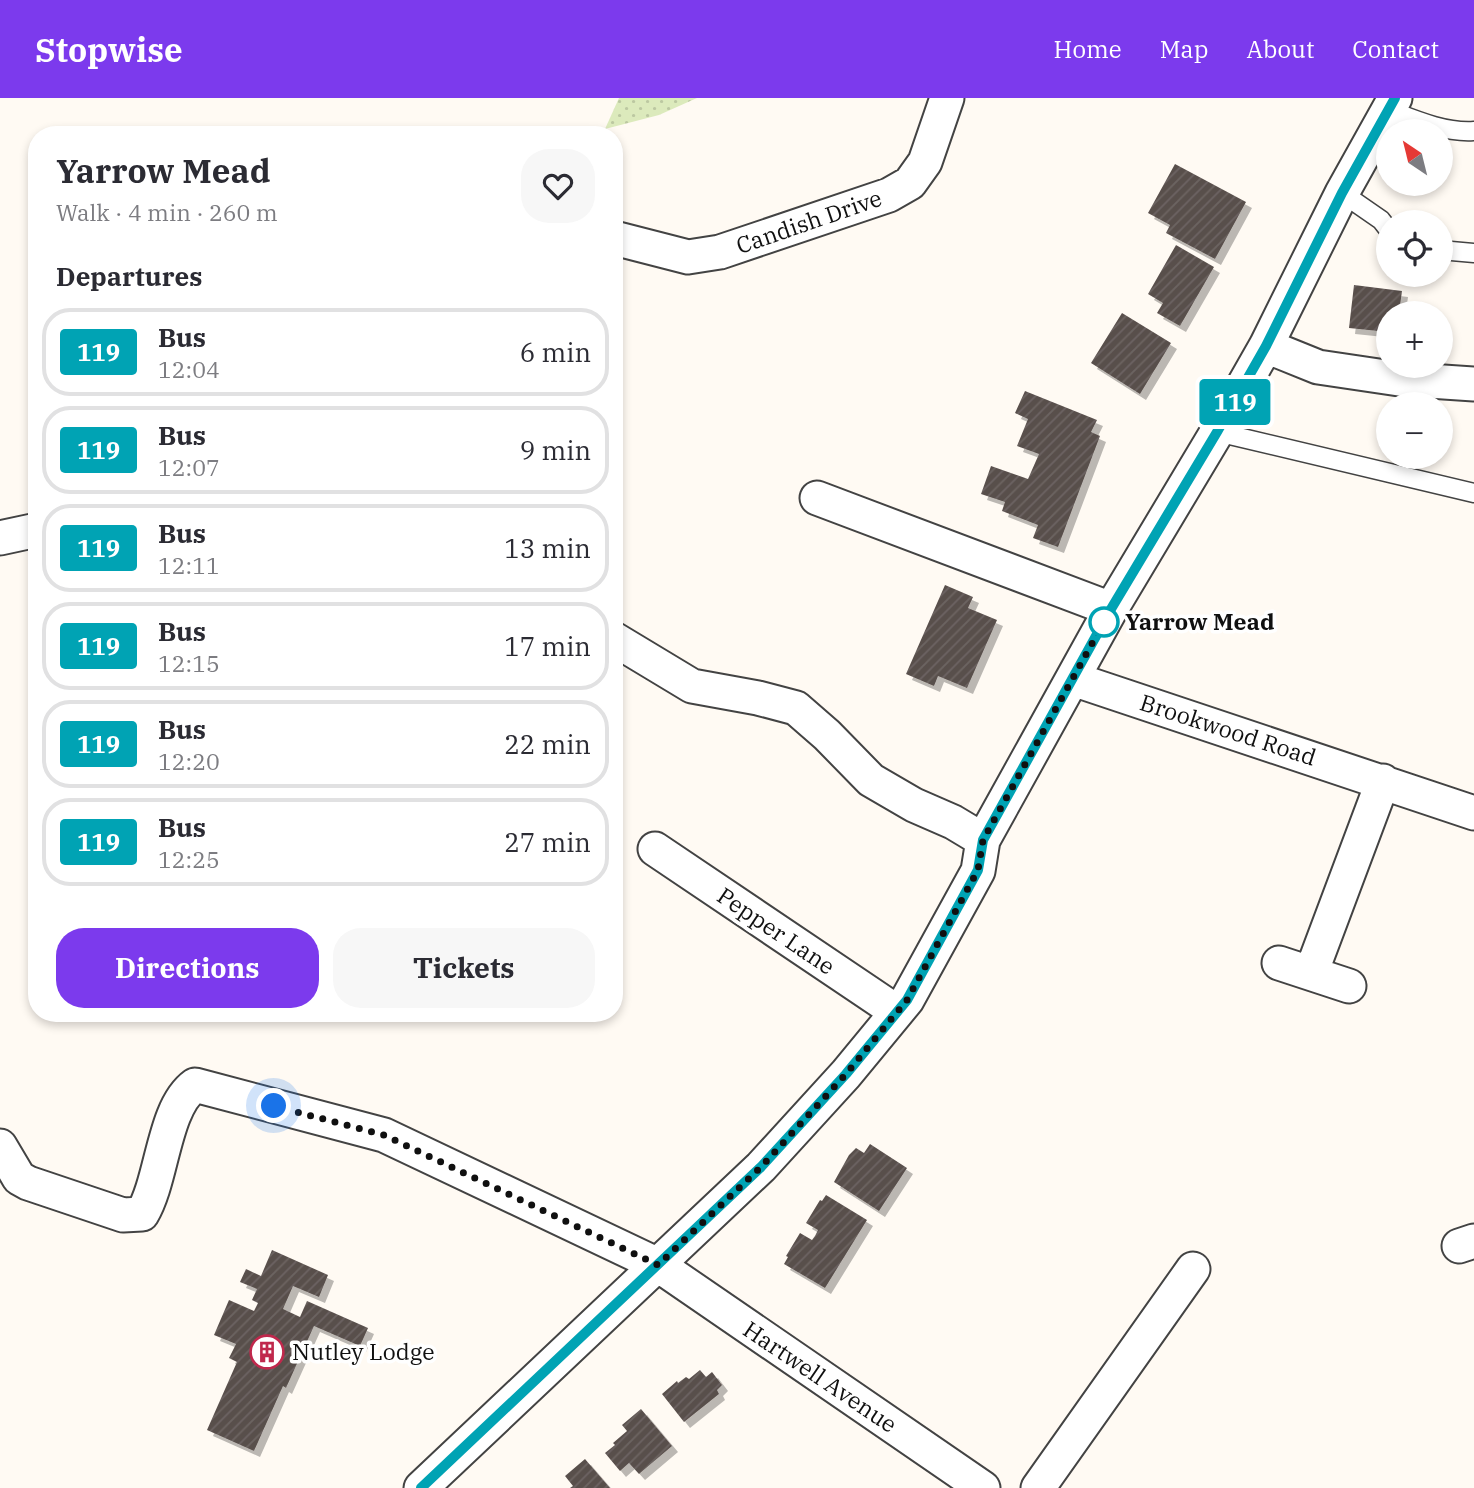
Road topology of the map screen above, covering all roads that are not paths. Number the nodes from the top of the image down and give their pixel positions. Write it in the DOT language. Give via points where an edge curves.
graph roads {
  1 [pos="947,98"];
  2 [pos="1392,104"];
  3 [pos="1474,131"];
  4 [pos="1342,193"];
  5 [pos="1376,217"];
  6 [pos="623,240"];
  7 [pos="1453,251"];
  8 [pos="1474,253"];
  9 [pos="1266,346"];
  10 [pos="1474,384"];
  11 [pos="1217,432"];
  12 [pos="1474,493"];
  13 [pos="817,498"];
  14 [pos="28,532"];
  15 [pos="0,538"];
  16 [pos="1111,609"];
  17 [pos="623,644"];
  18 [pos="1073,679"];
  19 [pos="1384,781"];
  20 [pos="1474,813"];
  21 [pos="983,840"];
  22 [pos="655,849"];
  23 [pos="1279,963"];
  24 [pos="1311,973"];
  25 [pos="1349,986"];
  26 [pos="897,1012"];
  27 [pos="0,1146"];
  28 [pos="658,1265"];
  29 [pos="1193,1269"];
  30 [pos="421,1488"];
  31 [pos="983,1488"];
  32 [pos="1038,1488"];
  1 -- 6 [label="street, Candish Drive" via="925,162 910,183 889,195 720,252 688,257"];
  2 -- 3 [label="lane" via="1419,122"];
  2 -- 4 [label="street"];
  4 -- 5 [label="lane"];
  4 -- 9 [label="street"];
  7 -- 8 [label="lane"];
  9 -- 10 [label="street" via="1318,368"];
  9 -- 11 [label="street"];
  11 -- 12 [label="lane"];
  11 -- 16 [label="street"];
  13 -- 16 [label="street"];
  14 -- 15 [label="street"];
  16 -- 18 [label="street"];
  17 -- 21 [label="street" via="692,686 796,708 871,780"];
  18 -- 19 [label="street, Brookwood Road"];
  18 -- 21 [label="street"];
  19 -- 20 [label="street, Brookwood Road"];
  19 -- 24 [label="street"];
  21 -- 26 [label="street" via="978,870"];
  22 -- 26 [label="street, Pepper Lane"];
  23 -- 24 [label="street"];
  24 -- 25 [label="street"];
  26 -- 28 [label="street" via="761,1167"];
  27 -- 28 [label="street, Hartwell Avenue" via="19,1178 28,1183 123,1215 142,1214 174,1112 184,1093 195,1085 384,1135"];
  28 -- 30 [label="street"];
  28 -- 31 [label="street, Hartwell Avenue"];
  29 -- 32 [label="street"];
}
